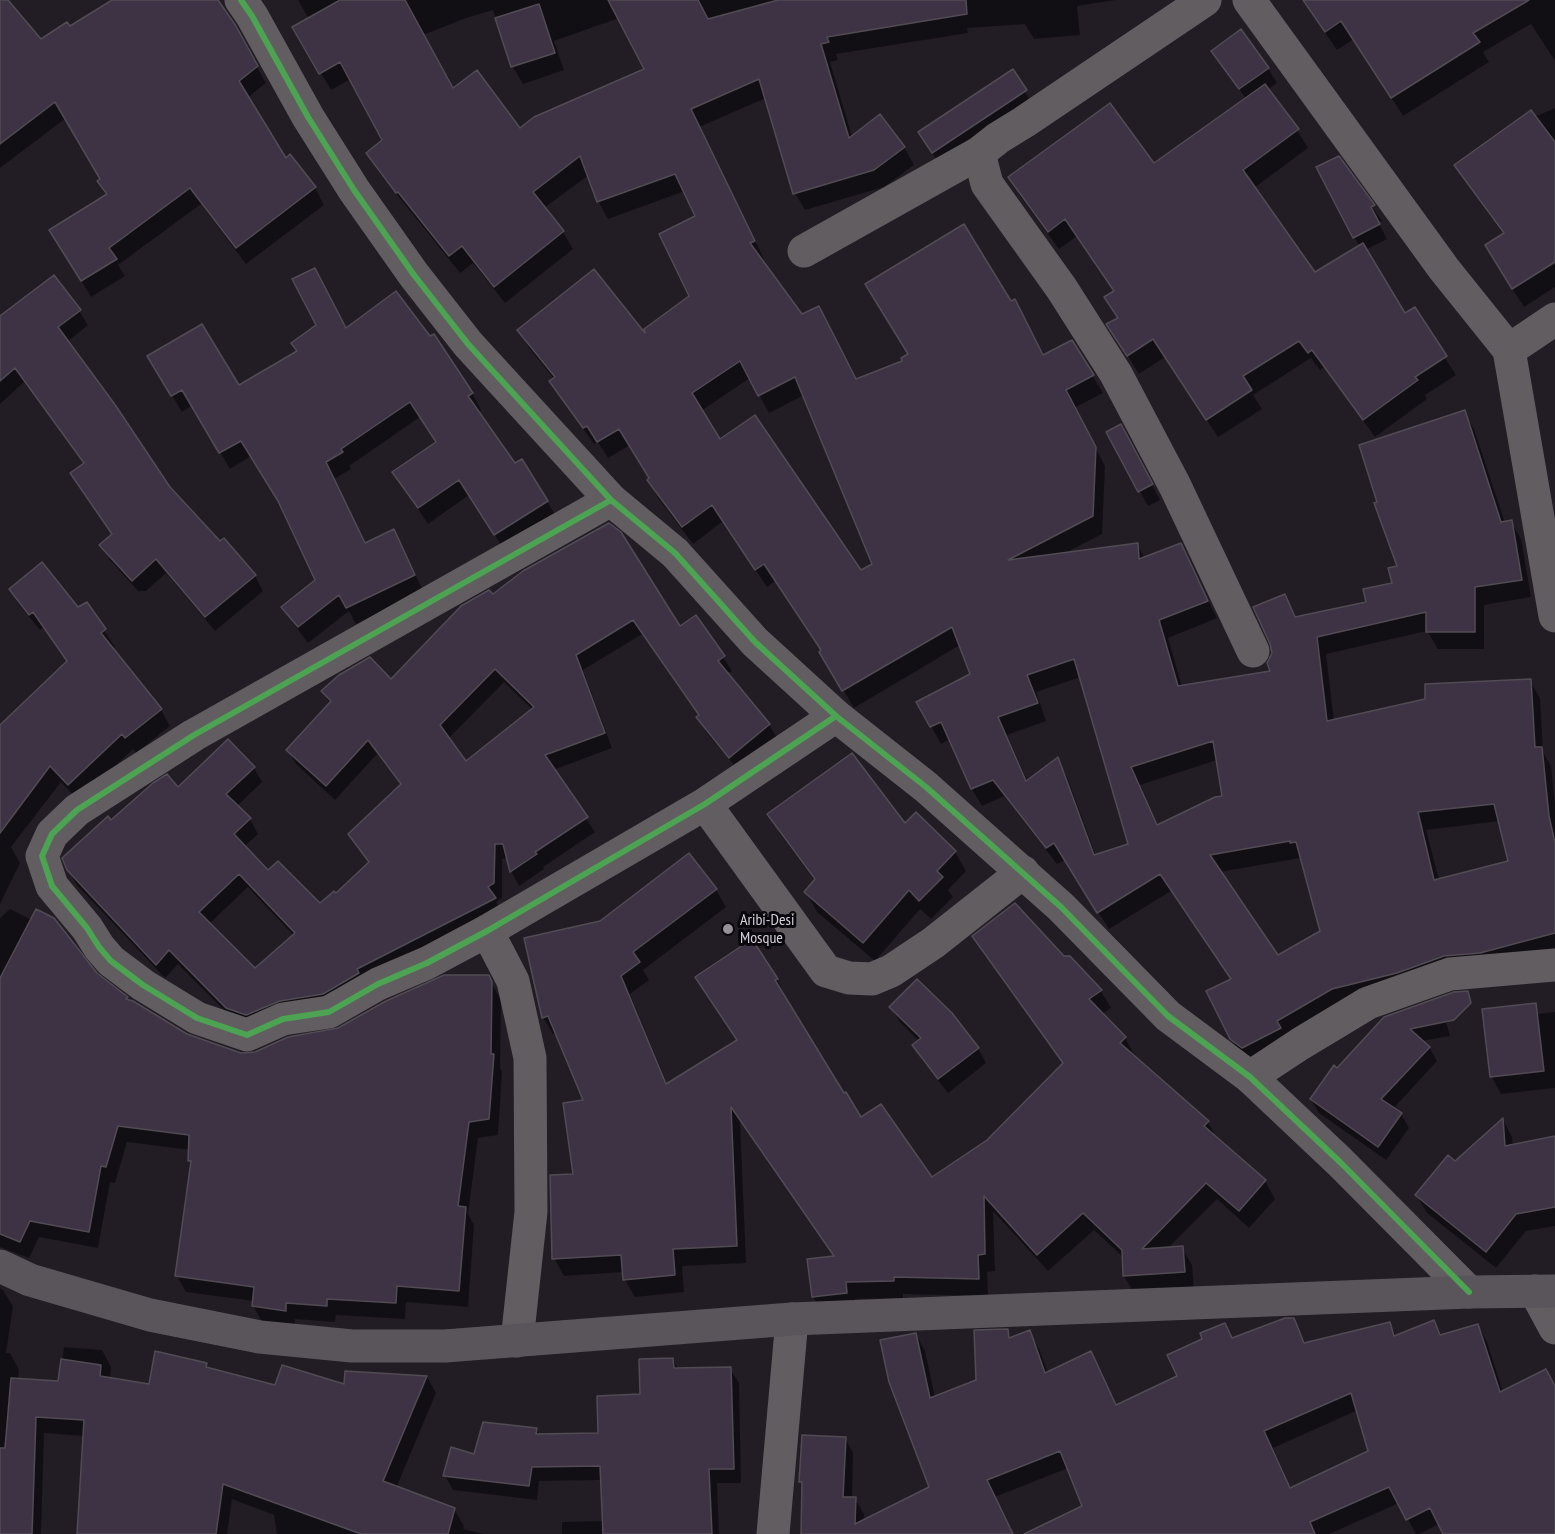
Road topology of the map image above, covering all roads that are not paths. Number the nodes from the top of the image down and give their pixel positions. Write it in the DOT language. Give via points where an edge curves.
graph roads {
  1 [pos="241,0"];
  2 [pos="1205,0"];
  3 [pos="1249,0"];
  4 [pos="979,153"];
  5 [pos="804,250"];
  6 [pos="1555,319"];
  7 [pos="1509,350"];
  8 [pos="611,500"];
  9 [pos="1555,616"];
  10 [pos="1252,651"];
  11 [pos="836,716"];
  12 [pos="705,804"];
  13 [pos="1023,872"];
  14 [pos="487,931"];
  15 [pos="1555,966"];
  16 [pos="1250,1077"];
  17 [pos="0,1266"];
  18 [pos="1545,1291"];
  19 [pos="1469,1292"];
  20 [pos="792,1320"];
  21 [pos="1555,1328"];
  22 [pos="517,1341"];
  23 [pos="773,1534"];
  1 -- 8 [label="street" via="348,181 414,275 468,344"];
  2 -- 4 [label="street"];
  3 -- 7 [label="street" via="1444,269"];
  4 -- 5 [label="street"];
  4 -- 10 [label="street" via="987,183 1116,374"];
  6 -- 7 [label="street"];
  7 -- 9 [label="street"];
  8 -- 11 [label="street" via="675,553 755,642"];
  8 -- 14 [label="street" via="194,735 77,810 52,834 42,856 52,886 111,961 197,1018 246,1035 283,1018 329,1012"];
  11 -- 12 [label="street"];
  11 -- 13 [label="street" via="926,787"];
  12 -- 13 [label="street" via="826,971 849,978 872,979 891,971"];
  12 -- 14 [label="street"];
  13 -- 16 [label="street" via="1168,1016"];
  14 -- 22 [label="street" via="513,981 530,1058 531,1212"];
  15 -- 16 [label="street" via="1450,974 1368,1003"];
  16 -- 19 [label="street"];
  17 -- 22 [label="main road" via="30,1280 150,1316 260,1337 352,1346"];
  18 -- 19 [label="main road"];
  18 -- 21 [label="street"];
  19 -- 20 [label="main road"];
  20 -- 22 [label="main road"];
  20 -- 23 [label="street"];
}
